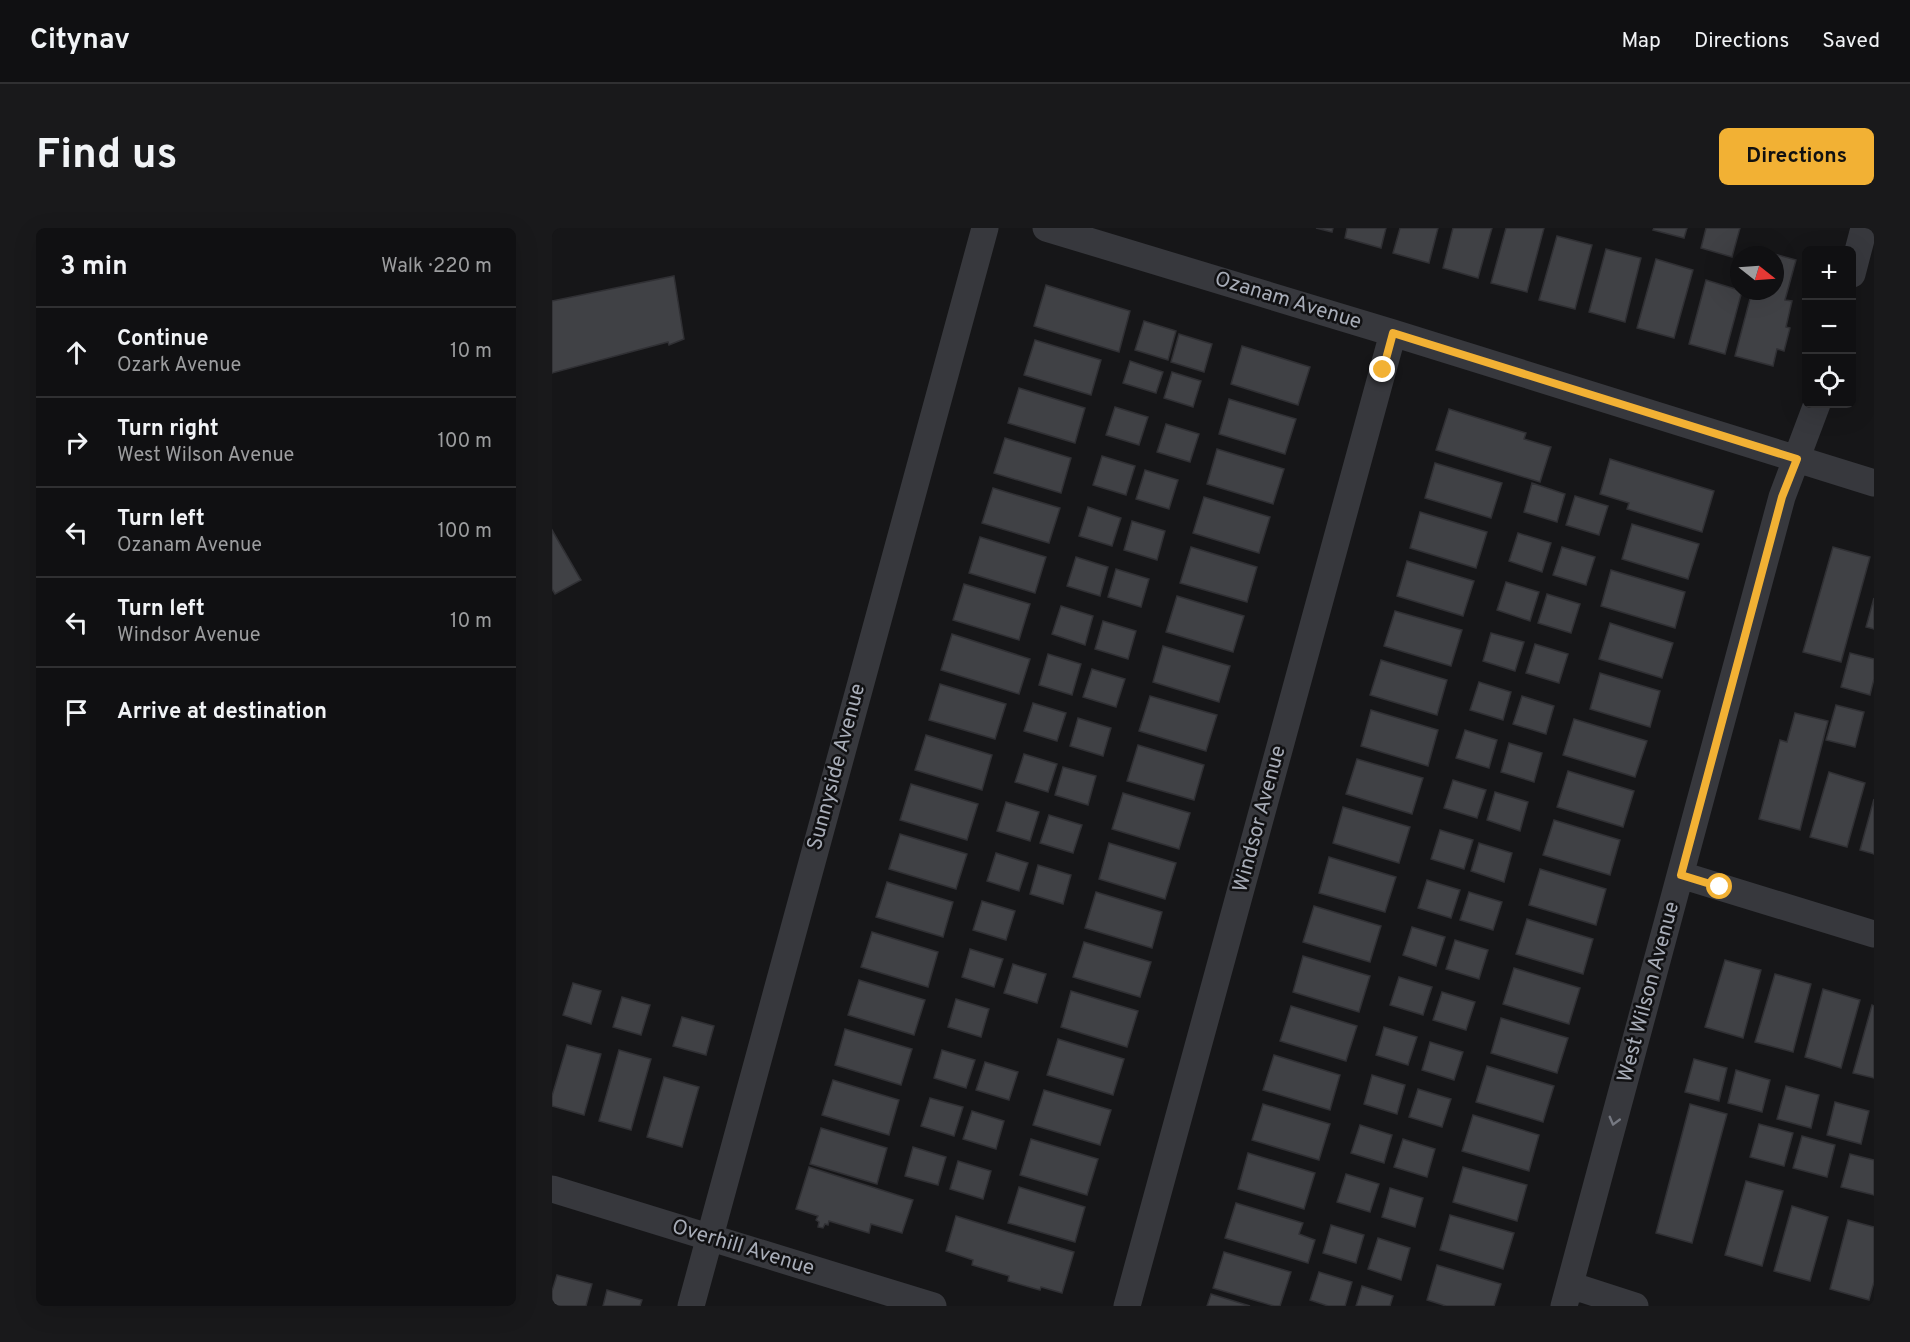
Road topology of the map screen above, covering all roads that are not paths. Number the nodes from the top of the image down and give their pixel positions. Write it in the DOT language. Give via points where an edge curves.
graph roads {
  1 [pos="985,228"];
  2 [pos="1046,228"];
  3 [pos="1864,228"];
  4 [pos="1856,256"];
  5 [pos="1393,333"];
  6 [pos="1816,408"];
  7 [pos="1797,459"];
  8 [pos="1874,483"];
  9 [pos="1681,875"];
  10 [pos="1874,934"];
  11 [pos="552,1189"];
  12 [pos="709,1238"];
  13 [pos="1567,1296"];
  14 [pos="691,1306"];
  15 [pos="933,1306"];
  16 [pos="1127,1306"];
  17 [pos="1635,1306"];
  1 -- 12 [label="street, Sunnyside Avenue"];
  2 -- 5 [label="street, Ozanam Avenue"];
  3 -- 4 [label="street"];
  5 -- 7 [label="street, Ozanam Avenue"];
  5 -- 16 [label="street, Windsor Avenue"];
  6 -- 7 [label="street, West Wilson Avenue"];
  7 -- 8 [label="street, Ozanam Avenue"];
  7 -- 9 [label="street, West Wilson Avenue" via="1782,497"];
  9 -- 10 [label="street"];
  9 -- 13 [label="street, West Wilson Avenue, one-way"];
  11 -- 12 [label="street, Overhill Avenue"];
  12 -- 14 [label="street, Sunnyside Avenue"];
  12 -- 15 [label="street, Overhill Avenue"];
  13 -- 17 [label="street"];
}
